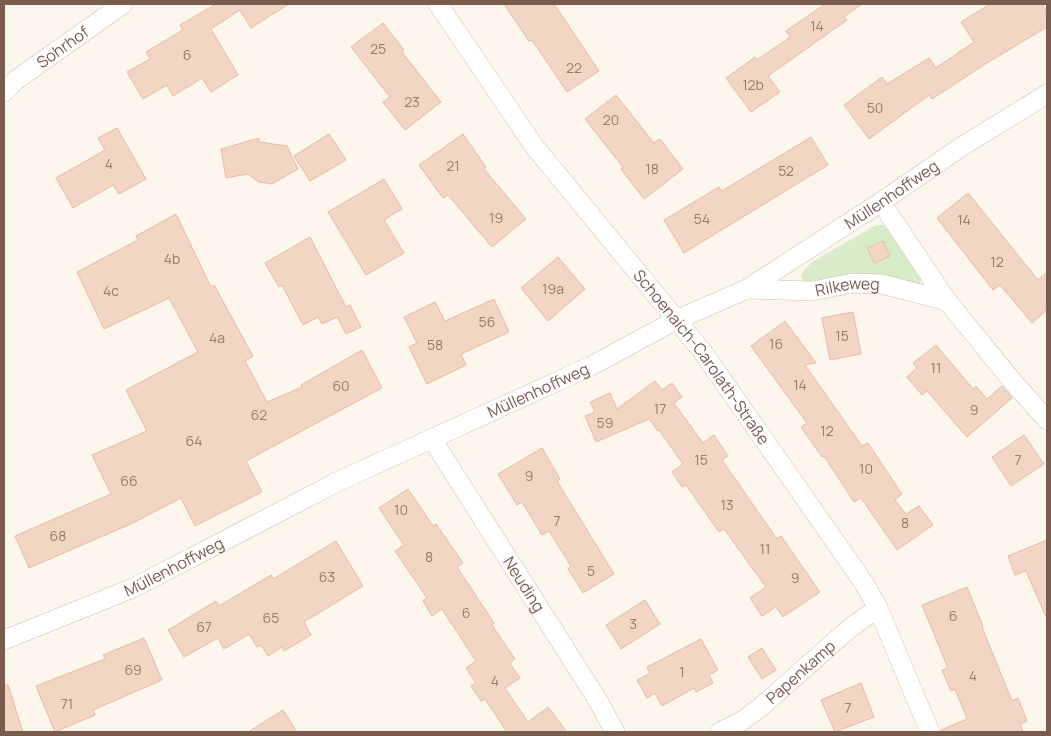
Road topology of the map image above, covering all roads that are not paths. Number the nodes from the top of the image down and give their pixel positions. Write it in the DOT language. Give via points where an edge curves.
graph roads {
  1 [pos="123,4"];
  2 [pos="438,4"];
  3 [pos="4,92"];
  4 [pos="1047,94"];
  5 [pos="881,202"];
  6 [pos="747,289"];
  7 [pos="947,301"];
  8 [pos="676,320"];
  9 [pos="1047,420"];
  10 [pos="432,439"];
  11 [pos="878,608"];
  12 [pos="4,640"];
  13 [pos="615,732"];
  14 [pos="720,732"];
  15 [pos="930,732"];
  1 -- 3 [label="street, Sohrhof" via="16,80"];
  2 -- 8 [label="street, Schoenaich-Carolath-Straße" via="534,146"];
  4 -- 5 [label="street, Müllenhoffweg"];
  5 -- 6 [label="street, Müllenhoffweg"];
  5 -- 7 [label="street"];
  6 -- 7 [label="street, Rilkeweg" via="813,291 852,283 882,284"];
  6 -- 8 [label="street, Müllenhoffweg"];
  7 -- 9 [label="street"];
  8 -- 10 [label="street, Müllenhoffweg" via="591,366"];
  8 -- 11 [label="street, Schoenaich-Carolath-Straße" via="708,359 864,583"];
  10 -- 12 [label="street, Müllenhoffweg" via="339,481 133,588"];
  10 -- 13 [label="street, Neuding"];
  11 -- 14 [label="street, Papenkamp" via="850,628 762,706"];
  11 -- 15 [label="street, Schoenaich-Carolath-Straße"];
}
